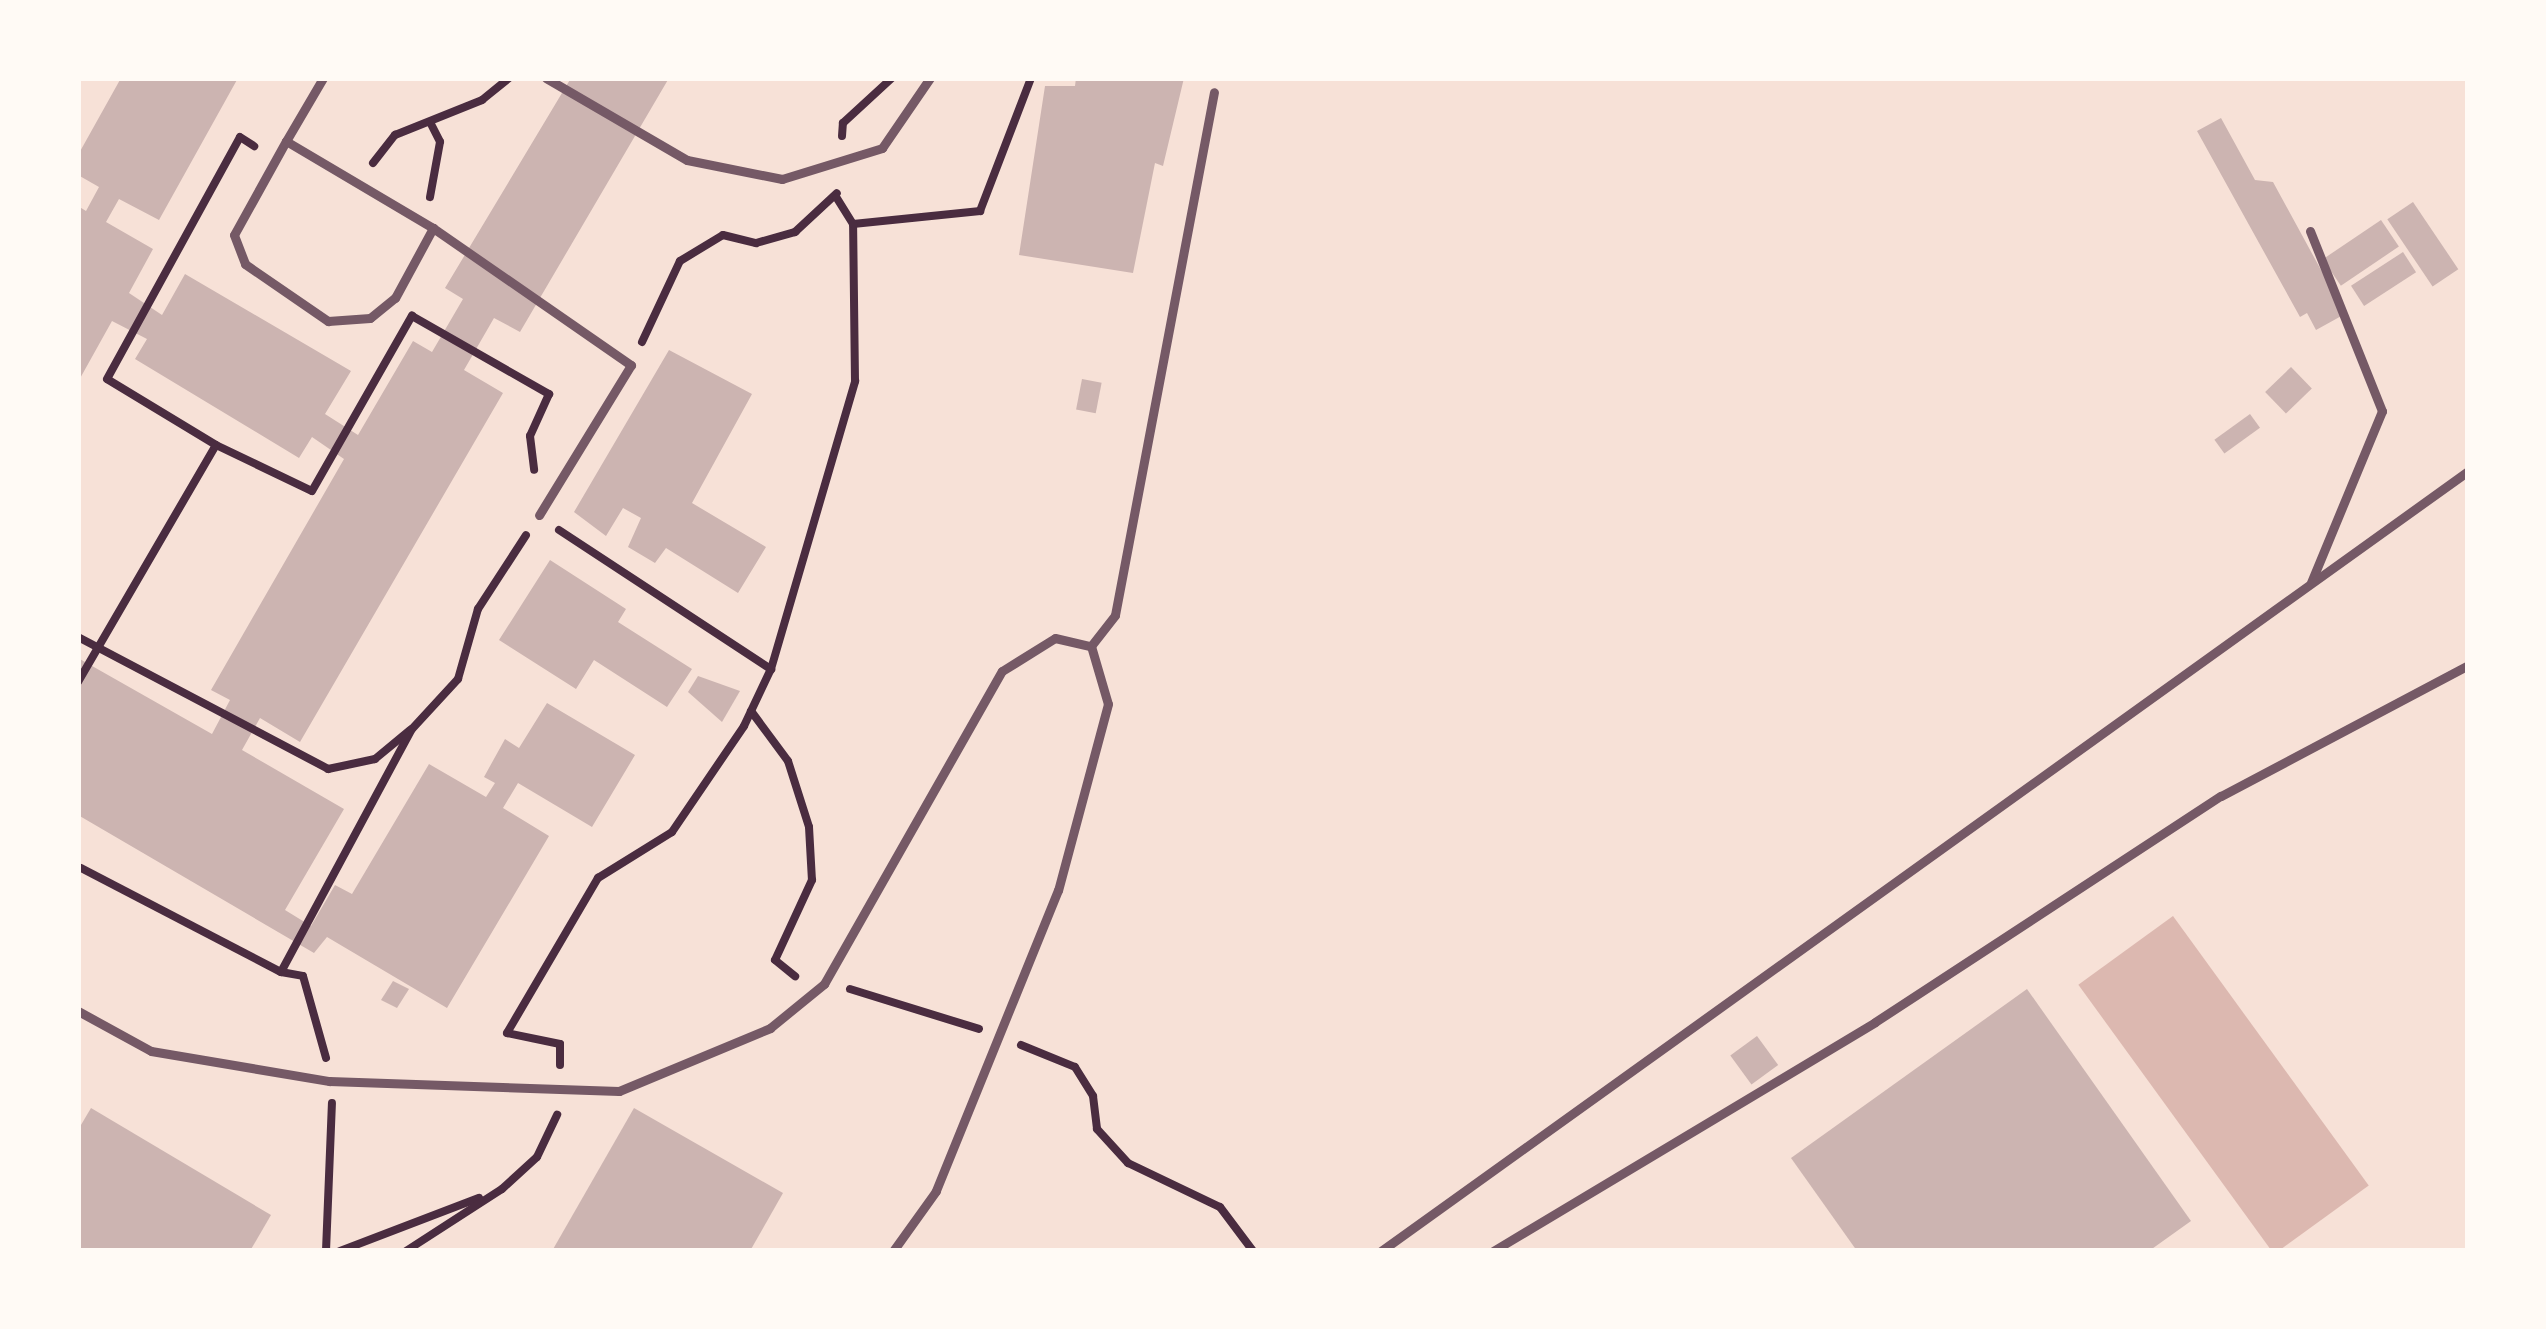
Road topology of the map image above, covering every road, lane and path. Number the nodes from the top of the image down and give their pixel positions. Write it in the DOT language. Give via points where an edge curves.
graph roads {
  1 [pos="323,78"];
  2 [pos="509,78"];
  3 [pos="546,78"];
  4 [pos="892,78"];
  5 [pos="930,78"];
  6 [pos="1031,78"];
  7 [pos="1214,92"];
  8 [pos="430,122"];
  9 [pos="286,141"];
  10 [pos="276,159"];
  11 [pos="839,161"];
  12 [pos="359,184"];
  13 [pos="837,198"];
  14 [pos="416,218"];
  15 [pos="853,224"];
  16 [pos="433,228"];
  17 [pos="2310,232"];
  18 [pos="631,365"];
  19 [pos="216,445"];
  20 [pos="2468,471"];
  21 [pos="539,514"];
  22 [pos="2311,583"];
  23 [pos="78,637"];
  24 [pos="1091,646"];
  25 [pos="98,649"];
  26 [pos="2468,665"];
  27 [pos="770,669"];
  28 [pos="78,682"];
  29 [pos="751,711"];
  30 [pos="412,729"];
  31 [pos="79,870"];
  32 [pos="824,984"];
  33 [pos="78,1011"];
  34 [pos="999,1037"];
  35 [pos="560,1088"];
  36 [pos="502,1189"];
  37 [pos="340,1251"];
  38 [pos="406,1251"];
  39 [pos="893,1251"];
  40 [pos="1253,1251"];
  41 [pos="1382,1251"];
  42 [pos="1492,1251"];
  1 -- 9 [label="lane"];
  2 -- 8 [label="path" via="482,100"];
  3 -- 11 [label="lane" via="687,160 782,179"];
  4 -- 11 [label="path" via="844,123"];
  5 -- 11 [label="lane" via="883,148"];
  6 -- 15 [label="path" via="980,211"];
  7 -- 24 [label="lane" via="1115,616"];
  8 -- 12 [label="path" via="395,135"];
  8 -- 14 [label="path" via="440,174"];
  9 -- 10 [label="lane"];
  9 -- 12 [label="lane"];
  10 -- 16 [label="lane" via="234,235 245,264 328,321 370,318 394,298"];
  10 -- 19 [label="path" via="240,137 107,380"];
  11 -- 13 [label="path"];
  12 -- 14 [label="lane"];
  13 -- 15 [label="path"];
  13 -- 18 [label="path" via="795,232 756,243 723,235 680,261"];
  14 -- 16 [label="lane"];
  15 -- 27 [label="path" via="854,381"];
  16 -- 18 [label="lane"];
  17 -- 22 [label="lane" via="2383,411"];
  18 -- 21 [label="lane"];
  19 -- 21 [label="path" via="312,490 412,316 549,394 530,436"];
  19 -- 25 [label="path"];
  20 -- 22 [label="lane"];
  21 -- 27 [label="path"];
  21 -- 30 [label="path" via="478,608 458,679"];
  22 -- 41 [label="lane"];
  23 -- 25 [label="path"];
  24 -- 32 [label="lane" via="1055,638 1002,671"];
  24 -- 34 [label="lane" via="1108,704 1097,766"];
  25 -- 28 [label="path"];
  25 -- 30 [label="path" via="328,769 375,759"];
  26 -- 42 [label="lane" via="2221,796 1875,1022"];
  27 -- 29 [label="path"];
  29 -- 32 [label="path" via="788,761 809,826 812,880 775,960 799,979"];
  29 -- 35 [label="path" via="672,832 598,878 506,1033 560,1044"];
  30 -- 31 [label="path" via="281,972"];
  32 -- 34 [label="path"];
  32 -- 35 [label="lane" via="770,1028 619,1091"];
  33 -- 35 [label="lane" via="151,1051 329,1081"];
  34 -- 39 [label="lane" via="936,1191"];
  34 -- 40 [label="path" via="1075,1067 1093,1096 1097,1129 1128,1163 1220,1208"];
  35 -- 36 [label="path" via="554,1130"];
  36 -- 37 [label="path"];
  36 -- 38 [label="path"];
}
